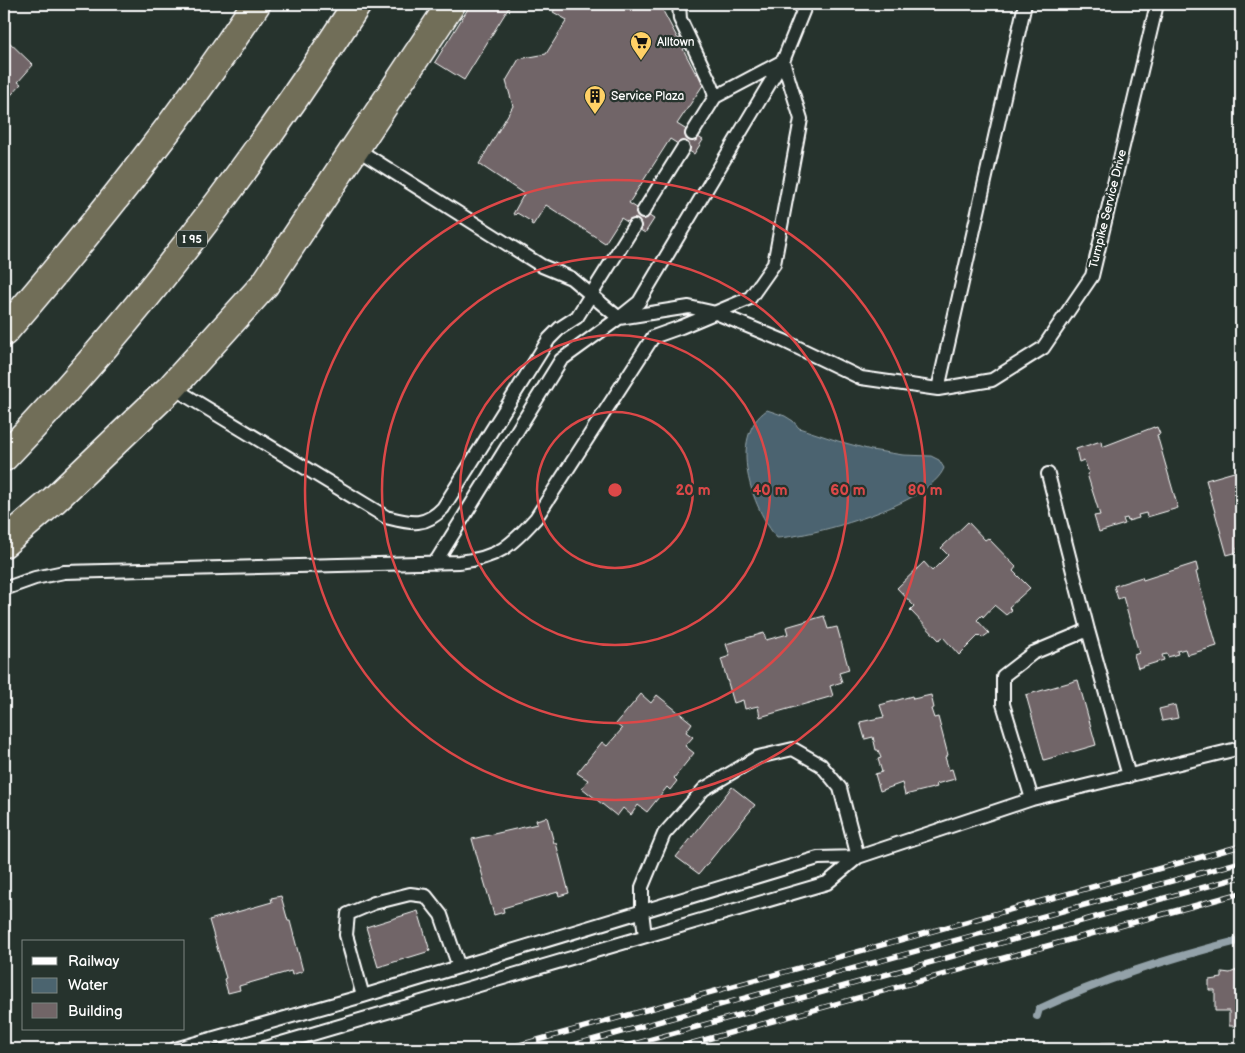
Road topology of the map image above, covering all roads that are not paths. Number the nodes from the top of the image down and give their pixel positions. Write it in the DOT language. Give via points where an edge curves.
graph roads {
  1 [pos="256,4"];
  2 [pos="357,4"];
  3 [pos="451,4"];
  4 [pos="679,4"];
  5 [pos="806,4"];
  6 [pos="1025,4"];
  7 [pos="1157,4"];
  8 [pos="783,61"];
  9 [pos="715,97"];
  10 [pos="692,134"];
  11 [pos="356,148"];
  12 [pos="683,148"];
  13 [pos="643,212"];
  14 [pos="634,226"];
  15 [pos="591,295"];
  16 [pos="716,313"];
  17 [pos="619,318"];
  18 [pos="4,332"];
  19 [pos="172,387"];
  20 [pos="938,389"];
  21 [pos="4,457"];
  22 [pos="1048,474"];
  23 [pos="4,543"];
  24 [pos="435,563"];
  25 [pos="4,589"];
  26 [pos="1088,630"];
  27 [pos="1241,748"];
  28 [pos="1129,776"];
  29 [pos="1032,800"];
  30 [pos="858,857"];
  31 [pos="642,911"];
  32 [pos="645,936"];
  33 [pos="459,967"];
  34 [pos="363,996"];
  35 [pos="175,1049"];
  36 [pos="261,1049"];
  1 -- 18 [label="highway" via="176,120 119,195"];
  2 -- 21 [label="highway, I 95" via="264,142 208,218 93,359"];
  3 -- 11 [label="highway"];
  4 -- 9 [label="lane" via="680,19"];
  5 -- 8 [label="lane"];
  6 -- 20 [label="lane"];
  7 -- 20 [label="lane, Turnpike Service Drive" via="1092,276 1043,348 992,380"];
  8 -- 9 [label="lane"];
  8 -- 16 [label="lane" via="801,119 774,264 750,298"];
  8 -- 17 [label="lane" via="640,302"];
  9 -- 10 [label="lane"];
  11 -- 15 [label="lane" via="542,266 571,278"];
  11 -- 19 [label="highway" via="265,284"];
  12 -- 13 [label="lane"];
  14 -- 15 [label="lane"];
  15 -- 17 [label="lane"];
  15 -- 19 [label="lane" via="577,317 549,339 443,508 435,516 415,523 386,516"];
  16 -- 17 [label="lane, Turnpike Service Drive" via="689,307"];
  16 -- 20 [label="lane, Turnpike Service Drive" via="861,378"];
  16 -- 24 [label="lane" via="653,336 536,518 516,540 489,556 475,560"];
  17 -- 24 [label="lane" via="561,360"];
  19 -- 23 [label="highway" via="54,500"];
  22 -- 26 [label="lane"];
  24 -- 25 [label="lane" via="64,572"];
  26 -- 28 [label="lane"];
  26 -- 29 [label="lane" via="1033,653 1004,676 1003,704"];
  27 -- 28 [label="lane"];
  28 -- 29 [label="lane"];
  29 -- 30 [label="lane"];
  30 -- 31 [label="lane" via="818,858"];
  30 -- 31 [label="lane" via="840,788 821,764 793,749 758,757 704,789 664,834 642,887"];
  30 -- 32 [label="lane" via="827,883"];
  31 -- 32 [label="lane"];
  31 -- 33 [label="lane"];
  32 -- 36 [label="lane"];
  33 -- 34 [label="lane"];
  33 -- 34 [label="lane" via="441,914 426,896 410,894 374,903 348,914 346,935"];
  34 -- 35 [label="lane"];
}
